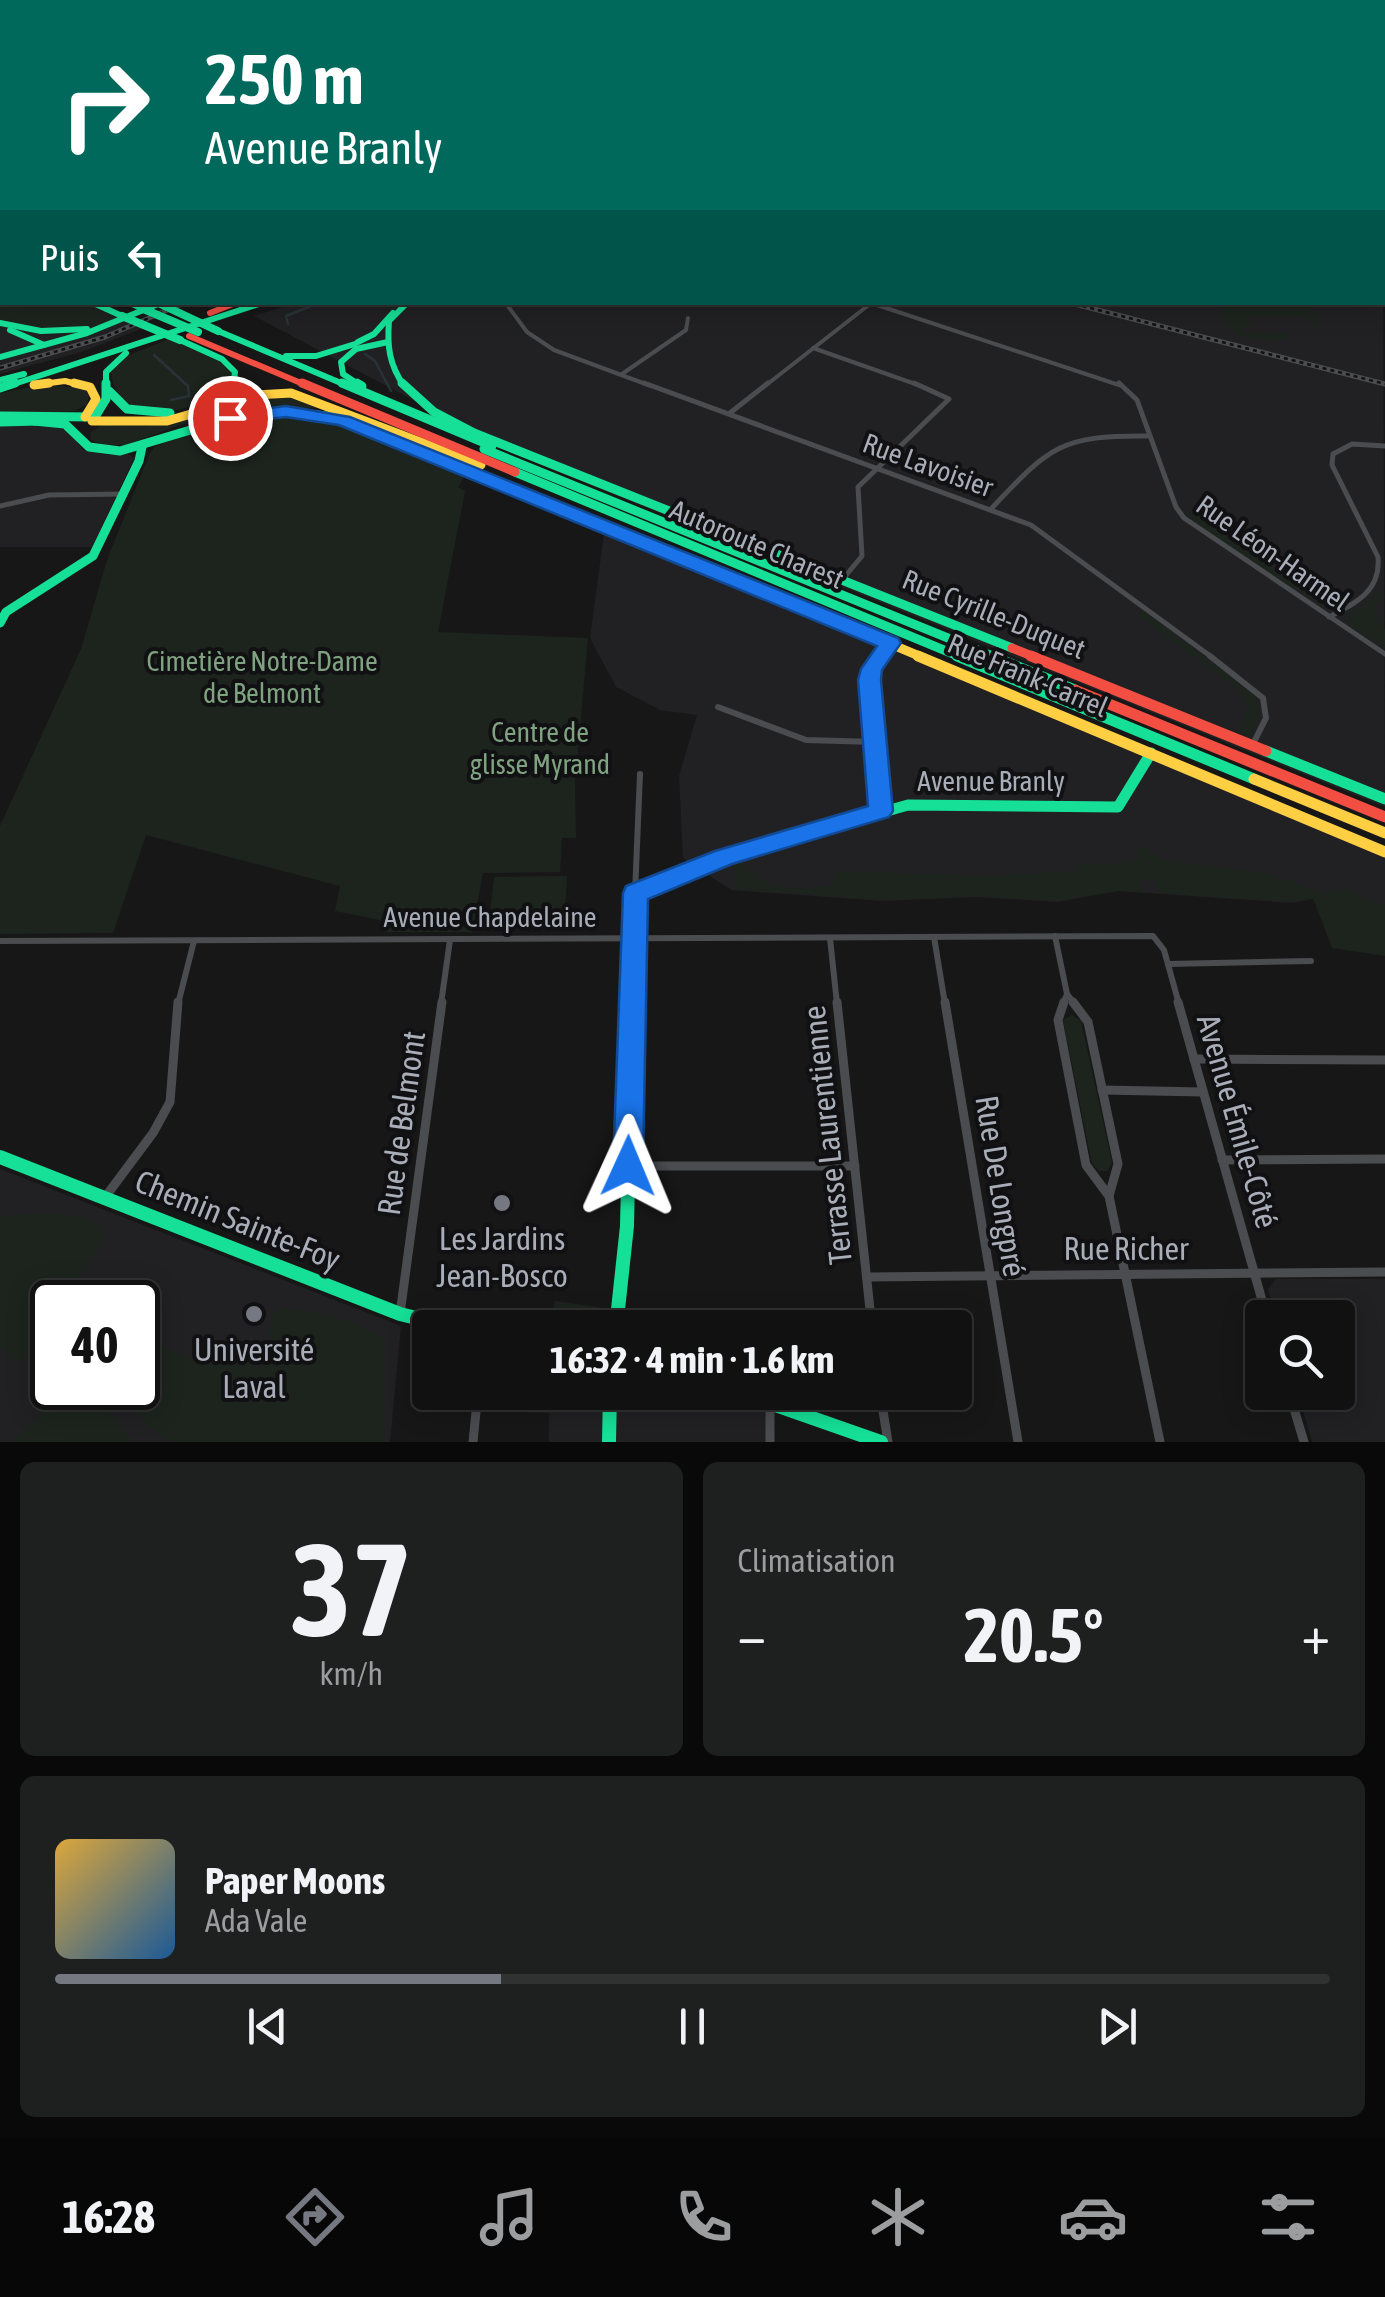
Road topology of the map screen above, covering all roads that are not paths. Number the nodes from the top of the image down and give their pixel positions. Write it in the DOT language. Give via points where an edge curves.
graph roads {
  1 [pos="102,305"];
  2 [pos="167,305"];
  3 [pos="230,305"];
  4 [pos="240,305"];
  5 [pos="259,305"];
  6 [pos="404,305"];
  7 [pos="506,305"];
  8 [pos="867,305"];
  9 [pos="876,305"];
  10 [pos="127,312"];
  11 [pos="392,313"];
  12 [pos="688,318"];
  13 [pos="0,324"];
  14 [pos="216,325"];
  15 [pos="150,335"];
  16 [pos="189,336"];
  17 [pos="234,338"];
  18 [pos="387,340"];
  19 [pos="44,345"];
  20 [pos="350,346"];
  21 [pos="813,348"];
  22 [pos="0,357"];
  23 [pos="621,374"];
  24 [pos="105,384"];
  25 [pos="0,385"];
  26 [pos="184,412"];
  27 [pos="729,414"];
  28 [pos="0,419"];
  29 [pos="89,419"];
  30 [pos="34,421"];
  31 [pos="461,433"];
  32 [pos="1149,436"];
  33 [pos="79,438"];
  34 [pos="1385,446"];
  35 [pos="142,447"];
  36 [pos="438,448"];
  37 [pos="876,468"];
  38 [pos="124,494"];
  39 [pos="0,506"];
  40 [pos="991,509"];
  41 [pos="716,544"];
  42 [pos="842,580"];
  43 [pos="820,597"];
  44 [pos="2,615"];
  45 [pos="1329,617"];
  46 [pos="890,643"];
  47 [pos="1385,654"];
  48 [pos="718,706"];
  49 [pos="875,742"];
  50 [pos="1252,746"];
  51 [pos="1151,754"];
  52 [pos="640,774"];
  53 [pos="1385,800"];
  54 [pos="881,811"];
  55 [pos="1385,818"];
  56 [pos="1385,833"];
  57 [pos="1385,852"];
  58 [pos="636,893"];
  59 [pos="1055,936"];
  60 [pos="934,937"];
  61 [pos="634,938"];
  62 [pos="830,938"];
  63 [pos="450,940"];
  64 [pos="1159,940"];
  65 [pos="0,941"];
  66 [pos="194,942"];
  67 [pos="1311,961"];
  68 [pos="1168,964"];
  69 [pos="1067,994"];
  70 [pos="1194,1060"];
  71 [pos="1385,1060"];
  72 [pos="1102,1090"];
  73 [pos="1204,1092"];
  74 [pos="0,1157"];
  75 [pos="1385,1159"];
  76 [pos="1222,1160"];
  77 [pos="628,1166"];
  78 [pos="855,1166"];
  79 [pos="1108,1196"];
  80 [pos="106,1197"];
  81 [pos="1385,1272"];
  82 [pos="1124,1273"];
  83 [pos="1256,1273"];
  84 [pos="990,1274"];
  85 [pos="868,1277"];
  86 [pos="1263,1300"];
  87 [pos="618,1310"];
  88 [pos="871,1310"];
  89 [pos="400,1314"];
  90 [pos="412,1317"];
  91 [pos="476,1410"];
  92 [pos="610,1410"];
  93 [pos="770,1410"];
  94 [pos="793,1410"];
  95 [pos="881,1410"];
  96 [pos="1294,1410"];
  97 [pos="473,1442"];
  98 [pos="609,1442"];
  99 [pos="770,1442"];
  100 [pos="884,1442"];
  101 [pos="1018,1442"];
  102 [pos="1160,1442"];
  103 [pos="1304,1442"];
  1 -- 10 [label="main road"];
  2 -- 14 [label="main road, bridge"];
  3 -- 15 [label="main road"];
  4 -- 15 [label="main road"];
  5 -- 14 [label="main road"];
  6 -- 11 [label="main road"];
  7 -- 23 [label="street, Rue Lavoisier" via="543,344"];
  8 -- 21 [label="street"];
  9 -- 32 [label="street, Rue Léon-Harmel" via="1112,378 1137,400"];
  10 -- 13 [label="main road" via="49,332"];
  10 -- 16 [label="main road, Autoroute Charest, bridge"];
  10 -- 16 [label="main road, bridge"];
  10 -- 19 [label="main road"];
  11 -- 18 [label="main road"];
  11 -- 20 [label="main road" via="374,334"];
  12 -- 23 [label="street" via="686,330"];
  13 -- 19 [label="main road"];
  14 -- 17 [label="main road"];
  14 -- 24 [label="main road" via="123,355 107,370"];
  14 -- 25 [label="main road"];
  15 -- 25 [label="main road"];
  16 -- 26 [label="main road" via="226,362 236,378 224,397"];
  16 -- 36 [label="main road"];
  16 -- 41 [label="main road, Autoroute Charest"];
  16 -- 43 [label="main road, Autoroute Charest"];
  17 -- 20 [label="main road" via="296,358"];
  17 -- 31 [label="main road"];
  18 -- 20 [label="main road"];
  18 -- 31 [label="main road" via="352,351 341,362 342,372"];
  18 -- 42 [label="main road, Rue Cyrille-Duquet" via="401,386 432,410"];
  19 -- 22 [label="main road"];
  21 -- 27 [label="street"];
  21 -- 37 [label="street" via="948,396"];
  23 -- 27 [label="street, Rue Lavoisier"];
  24 -- 26 [label="main road" via="114,402 130,411"];
  24 -- 29 [label="main road" via="105,402"];
  25 -- 29 [label="main road" via="80,383 97,395"];
  26 -- 29 [label="main road"];
  27 -- 37 [label="street, Rue Lavoisier"];
  28 -- 29 [label="main road"];
  28 -- 30 [label="main road"];
  29 -- 30 [label="main road"];
  29 -- 33 [label="main road"];
  29 -- 36 [label="main road" via="167,421 286,392"];
  30 -- 33 [label="main road, Rue Frank-Carrel" via="65,424"];
  31 -- 41 [label="main road"];
  32 -- 40 [label="street" via="1059,443"];
  32 -- 45 [label="street, Rue Léon-Harmel" via="1184,518"];
  33 -- 35 [label="main road, Rue Frank-Carrel" via="108,451"];
  34 -- 45 [label="street" via="1352,444 1333,454 1332,465 1380,565 1370,592"];
  35 -- 38 [label="main road"];
  35 -- 46 [label="main road, Rue Frank-Carrel" via="253,414 333,418"];
  36 -- 43 [label="main road"];
  37 -- 40 [label="street, Rue Lavoisier"];
  37 -- 42 [label="street" via="855,493 862,556"];
  38 -- 39 [label="street" via="49,495"];
  38 -- 44 [label="main road" via="93,556"];
  40 -- 50 [label="street, Rue Lavoisier" via="1041,531 1258,691 1267,717"];
  41 -- 55 [label="main road, Autoroute Charest"];
  42 -- 50 [label="main road, Rue Cyrille-Duquet"];
  43 -- 56 [label="main road, Autoroute Charest"];
  45 -- 47 [label="street, Rue Léon-Harmel"];
  46 -- 49 [label="street" via="870,680"];
  46 -- 51 [label="main road, Rue Frank-Carrel"];
  48 -- 49 [label="street" via="806,740"];
  49 -- 54 [label="street"];
  50 -- 53 [label="main road, Rue Cyrille-Duquet"];
  51 -- 54 [label="main road, Avenue Branly" via="1114,808 929,803"];
  51 -- 57 [label="main road, Rue Frank-Carrel"];
  52 -- 58 [label="street"];
  54 -- 58 [label="main road, Avenue Branly" via="724,857"];
  58 -- 61 [label="main road"];
  59 -- 60 [label="street, Avenue Chapdelaine"];
  59 -- 64 [label="street, Avenue Chapdelaine"];
  59 -- 69 [label="street"];
  60 -- 62 [label="street, Avenue Chapdelaine"];
  60 -- 84 [label="street, Rue De Longpré"];
  61 -- 62 [label="street, Avenue Chapdelaine"];
  61 -- 63 [label="street, Avenue Chapdelaine"];
  61 -- 77 [label="main road"];
  62 -- 78 [label="street, Terrasse Laurentienne"];
  63 -- 66 [label="street, Avenue Chapdelaine"];
  63 -- 89 [label="street, Rue de Belmont"];
  64 -- 68 [label="street, Avenue Émile-Côté"];
  65 -- 66 [label="street, Avenue Chapdelaine"];
  66 -- 80 [label="street" via="174,1018 170,1102"];
  67 -- 68 [label="street"];
  68 -- 70 [label="street, Avenue Émile-Côté"];
  69 -- 72 [label="street" via="1088,1022"];
  69 -- 79 [label="street" via="1058,1020 1086,1165"];
  70 -- 71 [label="street"];
  70 -- 73 [label="street, Avenue Émile-Côté"];
  72 -- 73 [label="street"];
  72 -- 79 [label="street" via="1118,1164"];
  73 -- 76 [label="street, Avenue Émile-Côté"];
  74 -- 80 [label="main road, Chemin Sainte-Foy"];
  75 -- 76 [label="street"];
  76 -- 83 [label="street, Avenue Émile-Côté"];
  77 -- 78 [label="street"];
  77 -- 87 [label="main road"];
  78 -- 85 [label="street, Terrasse Laurentienne"];
  79 -- 82 [label="street"];
  80 -- 89 [label="main road, Chemin Sainte-Foy"];
  81 -- 83 [label="street, Rue Richer"];
  82 -- 83 [label="street, Rue Richer"];
  82 -- 84 [label="street, Rue Richer"];
  82 -- 102 [label="street"];
  83 -- 86 [label="street, Avenue Émile-Côté"];
  84 -- 85 [label="street, Rue Richer"];
  84 -- 101 [label="street, Rue De Longpré"];
  85 -- 88 [label="street, Terrasse Laurentienne"];
  89 -- 90 [label="main road, Chemin Sainte-Foy"];
  91 -- 97 [label="street"];
  92 -- 98 [label="main road"];
  93 -- 99 [label="street"];
  94 -- 100 [label="main road"];
  95 -- 100 [label="street"];
  96 -- 103 [label="street"];
}
